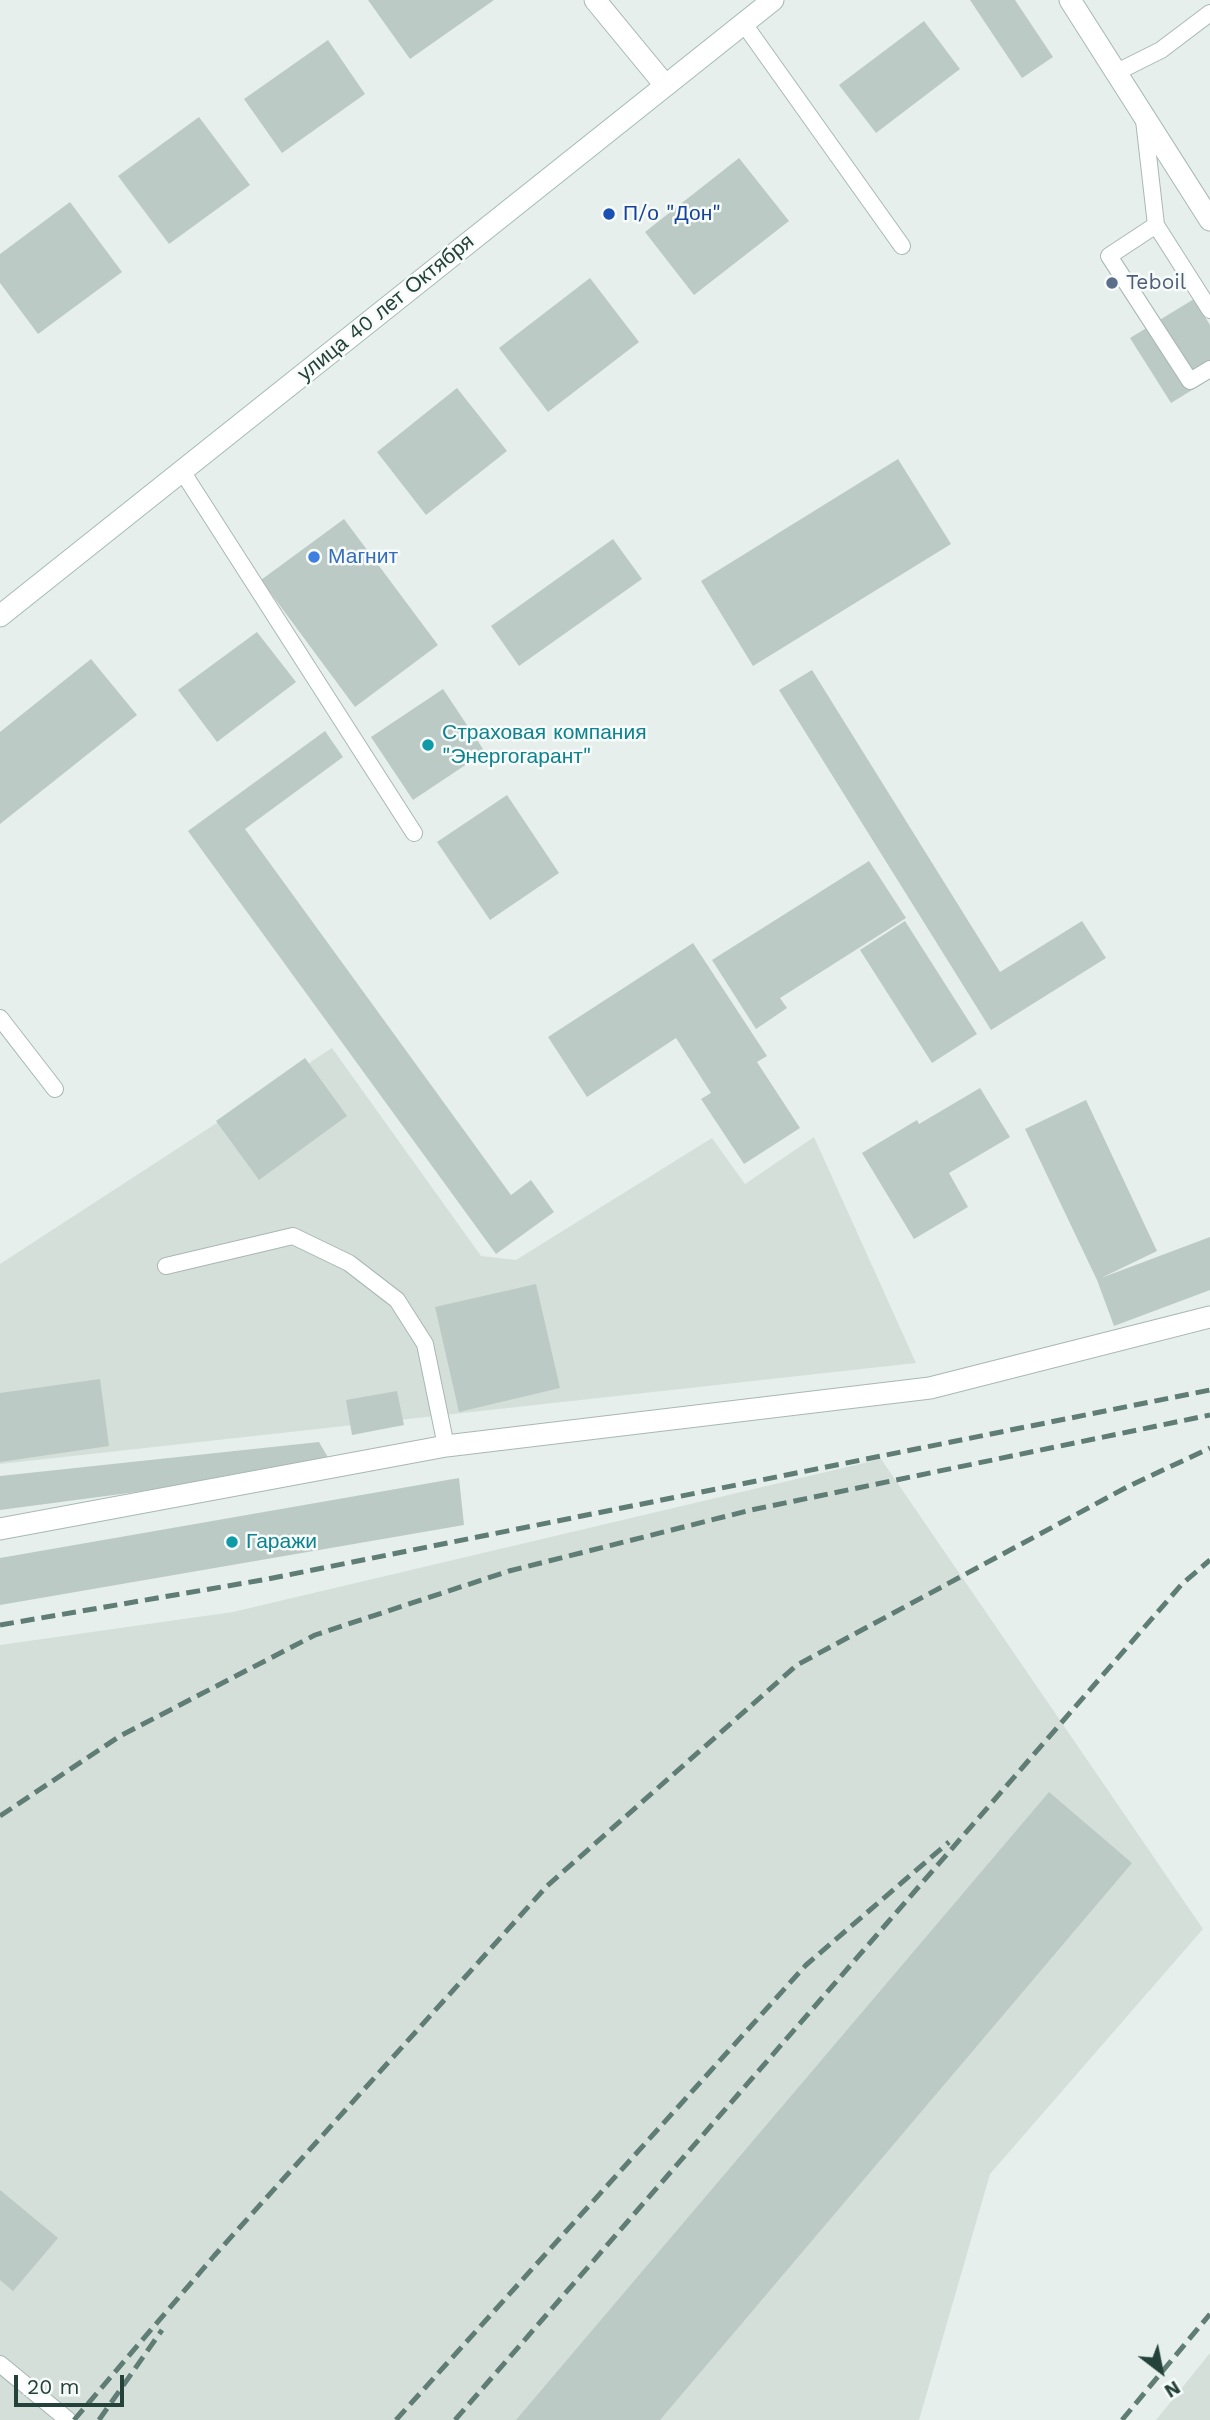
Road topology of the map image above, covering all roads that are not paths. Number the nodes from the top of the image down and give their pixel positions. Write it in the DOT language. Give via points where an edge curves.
graph roads {
  1 [pos="595,0"];
  2 [pos="773,0"];
  3 [pos="1070,0"];
  4 [pos="1210,13"];
  5 [pos="744,24"];
  6 [pos="1116,72"];
  7 [pos="665,85"];
  8 [pos="1143,114"];
  9 [pos="1210,220"];
  10 [pos="1156,225"];
  11 [pos="902,246"];
  12 [pos="1210,310"];
  13 [pos="1210,369"];
  14 [pos="182,471"];
  15 [pos="0,616"];
  16 [pos="414,833"];
  17 [pos="0,1018"];
  18 [pos="55,1089"];
  19 [pos="166,1266"];
  20 [pos="1210,1317"];
  21 [pos="446,1446"];
  22 [pos="0,1529"];
  23 [pos="0,2364"];
  24 [pos="68,2420"];
  1 -- 7 [label="street"];
  2 -- 5 [label="street, улица 40 лет Октября"];
  3 -- 6 [label="street"];
  4 -- 6 [label="lane" via="1161,50"];
  5 -- 7 [label="street, улица 40 лет Октября"];
  5 -- 11 [label="lane"];
  6 -- 8 [label="street"];
  7 -- 14 [label="street, улица 40 лет Октября"];
  8 -- 9 [label="street"];
  8 -- 10 [label="lane"];
  10 -- 12 [label="lane"];
  10 -- 13 [label="lane" via="1109,256 1191,381"];
  14 -- 15 [label="street, улица 40 лет Октября"];
  14 -- 16 [label="lane"];
  17 -- 18 [label="lane"];
  19 -- 21 [label="lane" via="293,1236 349,1263 397,1300 425,1345"];
  20 -- 21 [label="street" via="930,1388"];
  21 -- 22 [label="street"];
  23 -- 24 [label="lane"];
}
